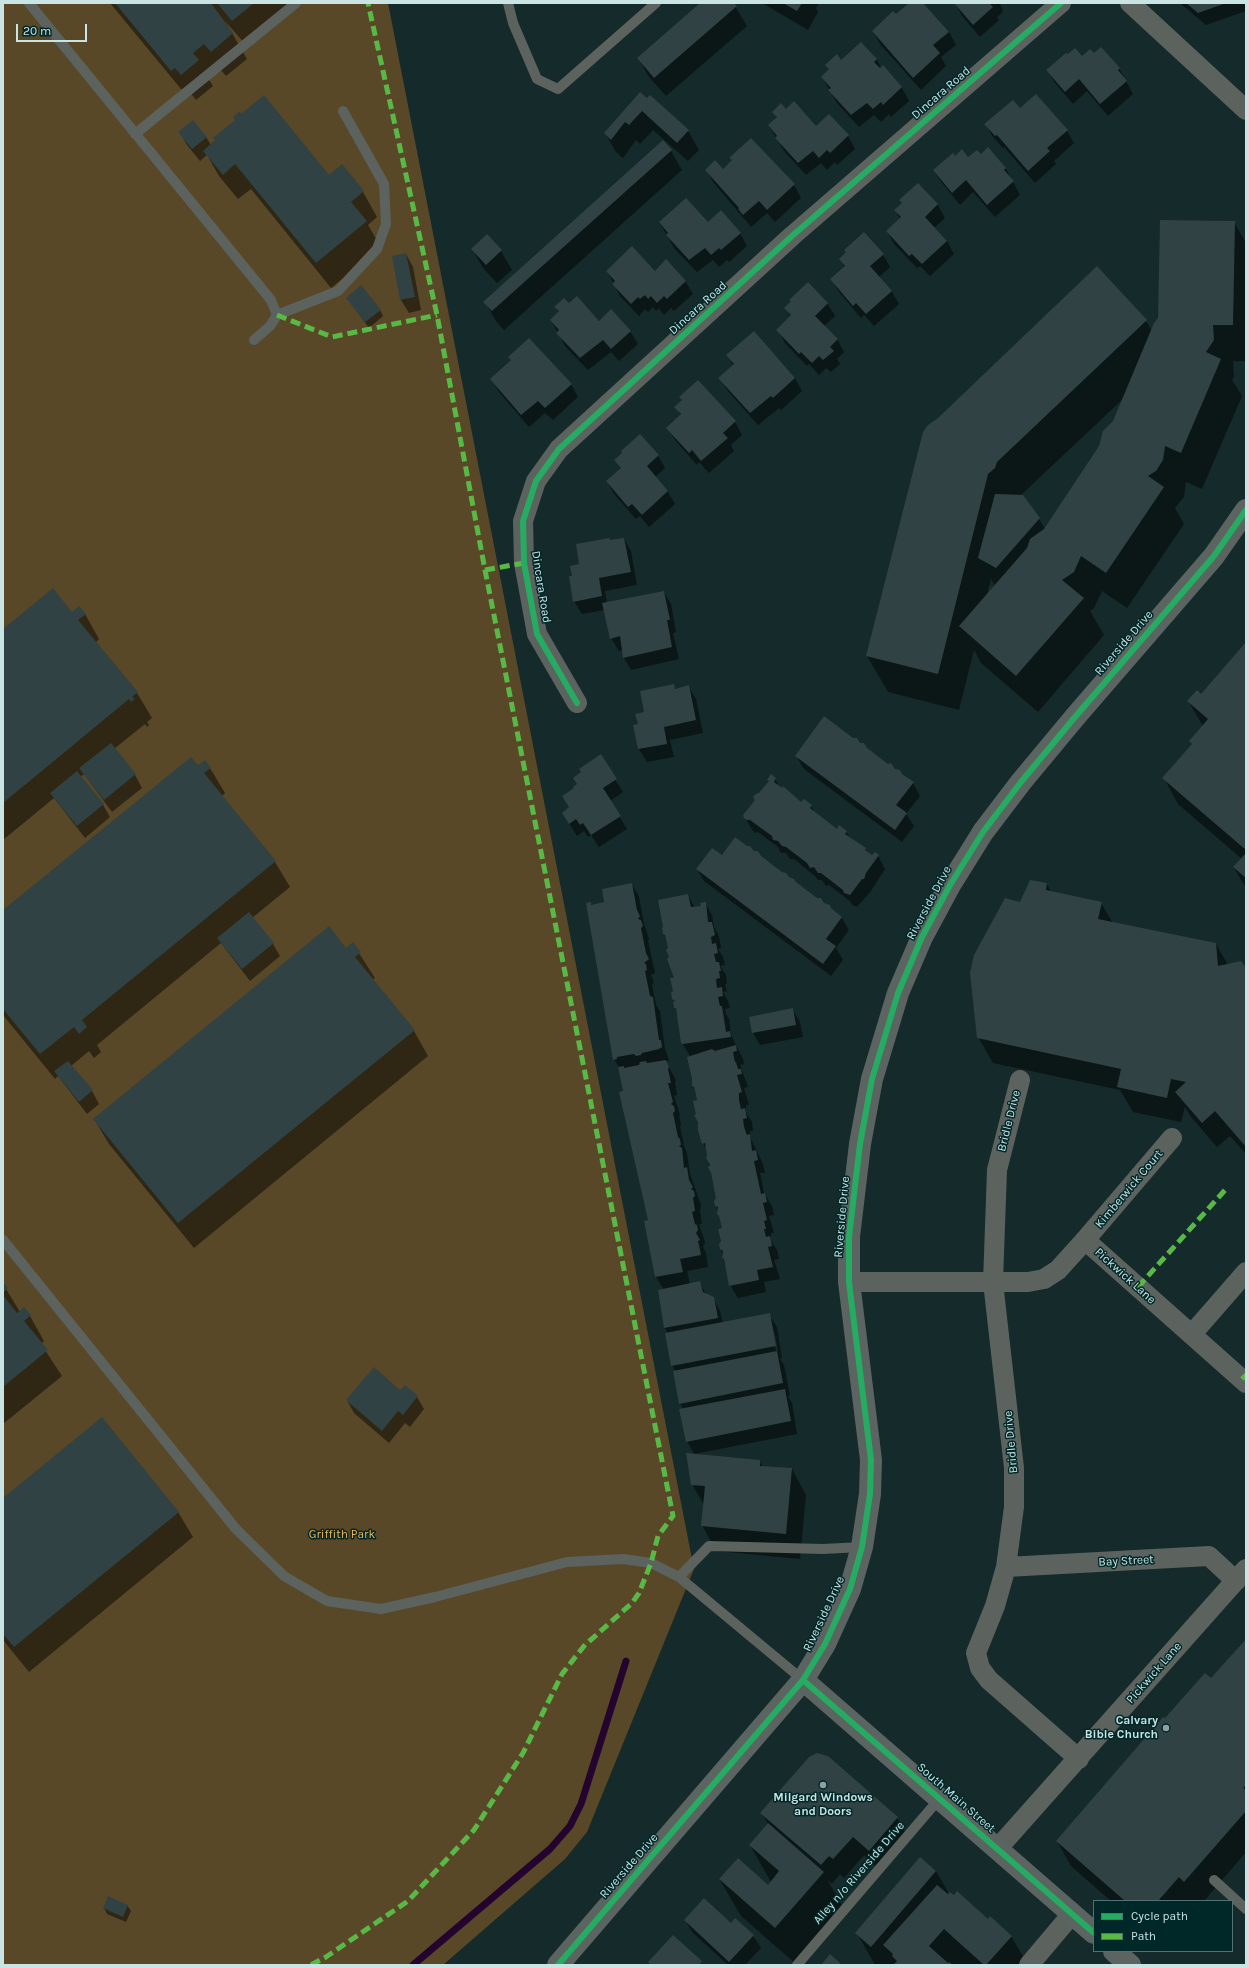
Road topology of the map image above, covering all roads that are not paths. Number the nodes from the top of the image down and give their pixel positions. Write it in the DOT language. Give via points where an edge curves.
graph roads {
  1 [pos="29,3"];
  2 [pos="296,3"];
  3 [pos="508,3"];
  4 [pos="656,3"];
  5 [pos="1061,3"];
  6 [pos="1130,3"];
  7 [pos="1246,110"];
  8 [pos="343,111"];
  9 [pos="135,134"];
  10 [pos="277,315"];
  11 [pos="254,340"];
  12 [pos="1246,510"];
  13 [pos="577,703"];
  14 [pos="1020,1080"];
  15 [pos="1172,1138"];
  16 [pos="3,1240"];
  17 [pos="1085,1240"];
  18 [pos="1246,1272"];
  19 [pos="849,1282"];
  20 [pos="993,1282"];
  21 [pos="1192,1334"];
  22 [pos="1246,1383"];
  23 [pos="862,1547"];
  24 [pos="1006,1567"];
  25 [pos="1241,1575"];
  26 [pos="679,1577"];
  27 [pos="803,1680"];
  28 [pos="1079,1759"];
  29 [pos="940,1798"];
  30 [pos="998,1848"];
  31 [pos="1214,1880"];
  32 [pos="1246,1909"];
  33 [pos="1072,1914"];
  34 [pos="1093,1932"];
  35 [pos="1115,1952"];
  36 [pos="558,1965"];
  37 [pos="797,1965"];
  38 [pos="1029,1965"];
  39 [pos="1130,1965"];
  1 -- 9 [label="lane"];
  2 -- 9 [label="lane"];
  3 -- 4 [label="lane" via="513,23 537,79 558,89"];
  5 -- 13 [label="street, Dincara Road" via="792,236 559,449 536,480 522,521 525,570 537,634"];
  6 -- 7 [label="street"];
  8 -- 10 [label="lane" via="384,184 384,231 377,250 338,291"];
  9 -- 10 [label="lane" via="271,300"];
  10 -- 11 [label="lane" via="270,326"];
  12 -- 19 [label="main road, Riverside Drive" via="1214,556 1070,723 987,826 950,885 922,937 898,993 872,1079 860,1144 849,1236"];
  14 -- 20 [label="street, Bridle Drive" via="997,1170"];
  15 -- 17 [label="street, Kimberwick Court"];
  16 -- 26 [label="lane" via="236,1529 284,1576 327,1601 381,1609 568,1562 623,1559 651,1563"];
  17 -- 20 [label="street, Pickwick Lane" via="1058,1270 1044,1279 1028,1282"];
  17 -- 21 [label="street, Pickwick Lane"];
  18 -- 21 [label="street"];
  19 -- 20 [label="street, Pickwick Lane"];
  19 -- 23 [label="main road, Riverside Drive" via="871,1460 870,1494"];
  20 -- 24 [label="street, Bridle Drive" via="1014,1468 1014,1507"];
  21 -- 22 [label="street, Pickwick Lane"];
  23 -- 26 [label="lane" via="823,1549 709,1546"];
  23 -- 27 [label="main road, Riverside Drive" via="850,1589 825,1644"];
  24 -- 25 [label="street, Bay Street" via="1209,1556"];
  24 -- 28 [label="street, Bridle Drive" via="995,1606 976,1653 980,1668 989,1680"];
  25 -- 28 [label="street, Pickwick Lane"];
  26 -- 27 [label="lane"];
  27 -- 29 [label="main road, South Main Street"];
  27 -- 36 [label="main road, Riverside Drive"];
  28 -- 30 [label="street, Pickwick Lane"];
  29 -- 30 [label="main road, South Main Street"];
  29 -- 37 [label="lane, Alley n/o Riverside Drive"];
  30 -- 33 [label="main road, South Main Street"];
  31 -- 32 [label="lane"];
  33 -- 34 [label="main road, South Main Street"];
  33 -- 38 [label="street"];
  35 -- 39 [label="main road"];
}
